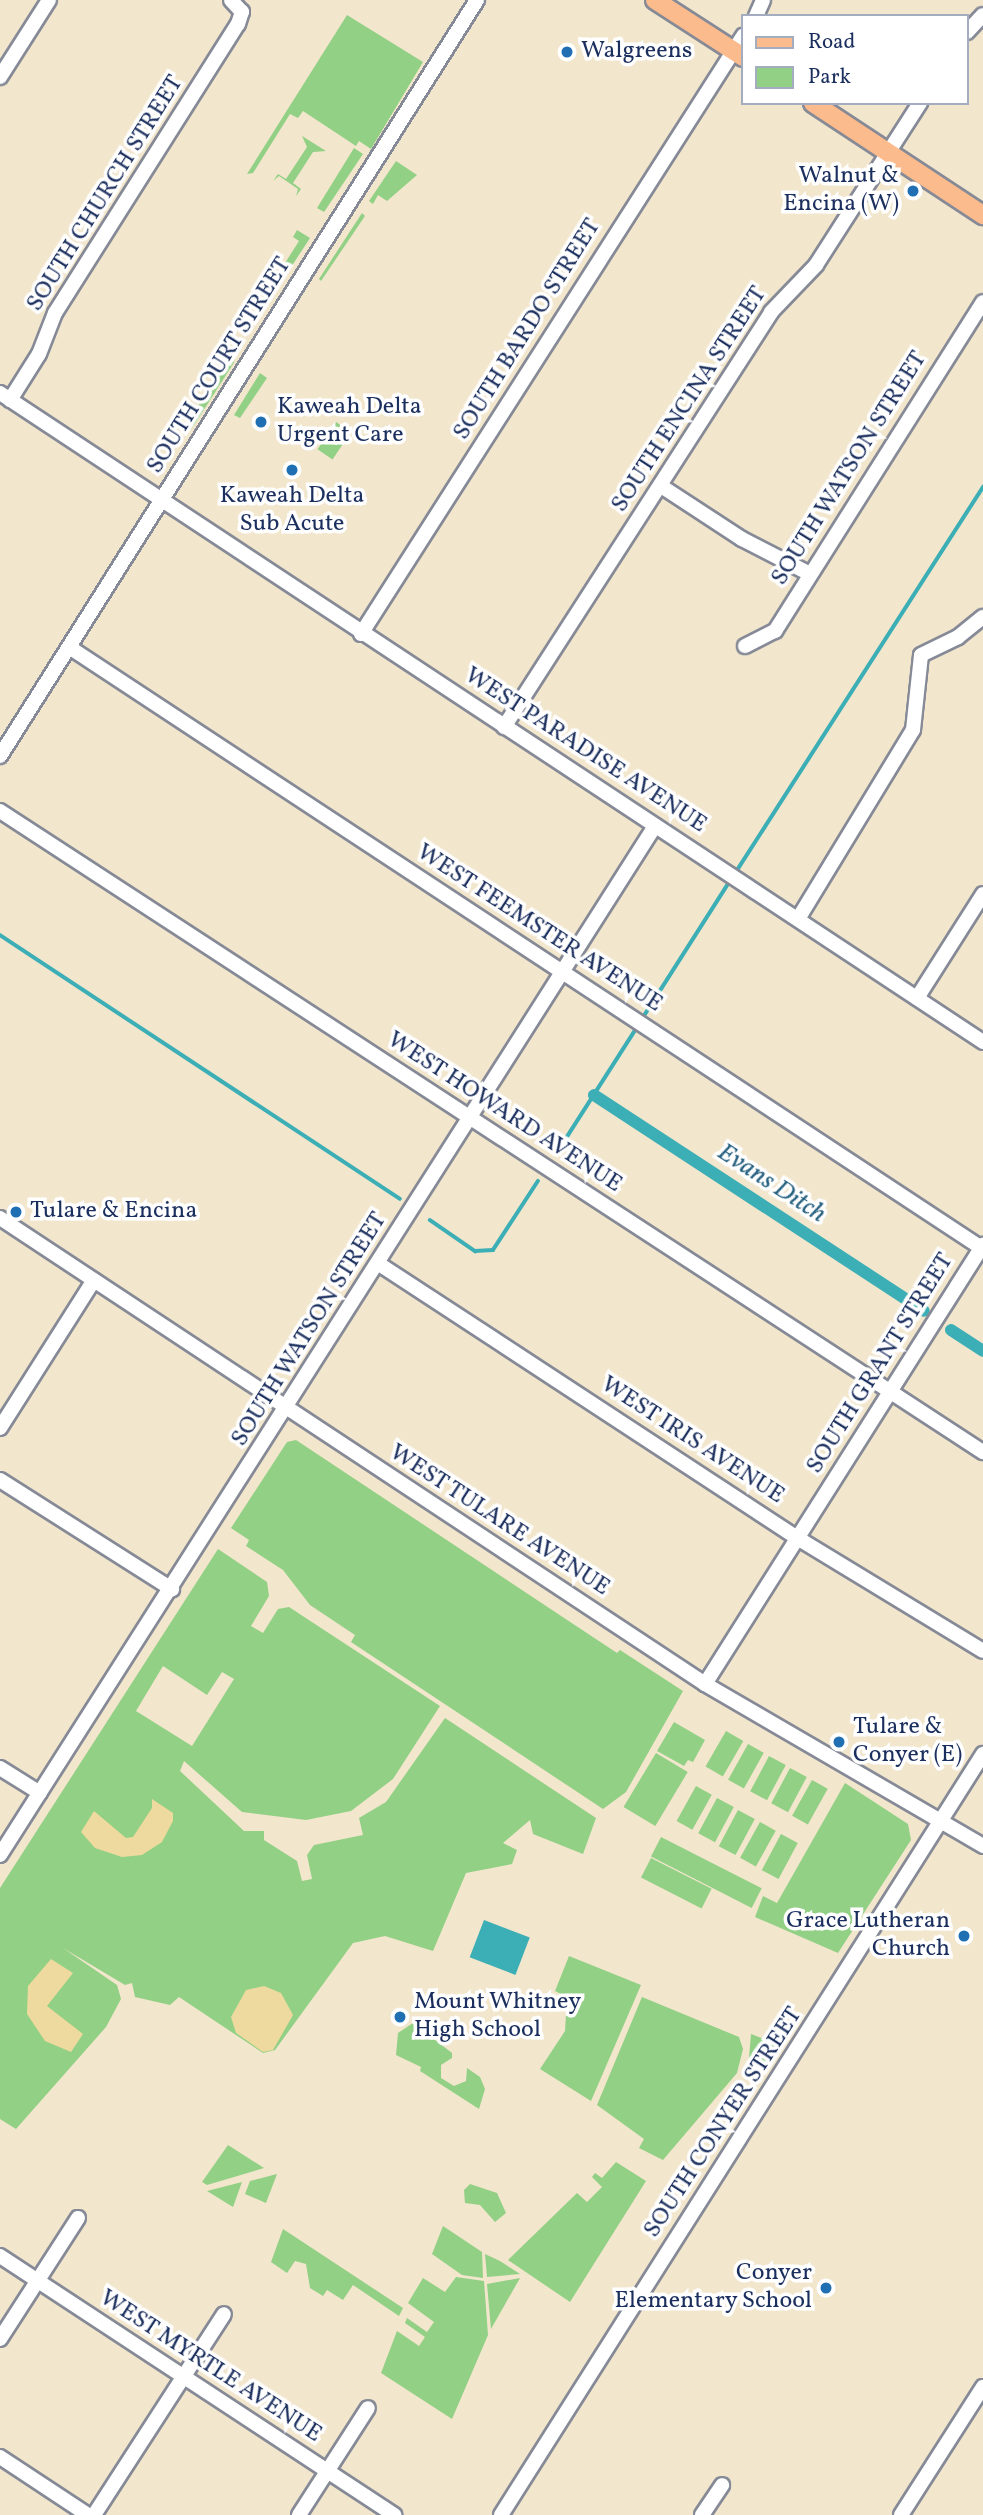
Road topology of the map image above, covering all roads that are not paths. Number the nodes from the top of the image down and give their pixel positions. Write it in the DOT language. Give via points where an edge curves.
graph roads {
  1 [pos="49,0"];
  2 [pos="231,0"];
  3 [pos="477,0"];
  4 [pos="655,0"];
  5 [pos="983,15"];
  6 [pos="969,30"];
  7 [pos="740,48"];
  8 [pos="0,77"];
  9 [pos="816,105"];
  10 [pos="919,105"];
  11 [pos="888,152"];
  12 [pos="983,215"];
  13 [pos="983,303"];
  14 [pos="5,396"];
  15 [pos="661,485"];
  16 [pos="161,501"];
  17 [pos="810,574"];
  18 [pos="983,617"];
  19 [pos="361,634"];
  20 [pos="745,646"];
  21 [pos="69,648"];
  22 [pos="505,727"];
  23 [pos="0,756"];
  24 [pos="0,811"];
  25 [pos="655,826"];
  26 [pos="983,894"];
  27 [pos="798,919"];
  28 [pos="565,973"];
  29 [pos="917,998"];
  30 [pos="983,1042"];
  31 [pos="471,1119"];
  32 [pos="0,1219"];
  33 [pos="982,1247"];
  34 [pos="379,1264"];
  35 [pos="94,1280"];
  36 [pos="891,1391"];
  37 [pos="286,1409"];
  38 [pos="0,1428"];
  39 [pos="983,1452"];
  40 [pos="0,1480"];
  41 [pos="799,1539"];
  42 [pos="172,1589"];
  43 [pos="983,1651"];
  44 [pos="705,1684"];
  45 [pos="983,1754"];
  46 [pos="0,1768"];
  47 [pos="40,1793"];
  48 [pos="943,1820"];
  49 [pos="983,1846"];
  50 [pos="0,1855"];
  51 [pos="78,2218"];
  52 [pos="0,2256"];
  53 [pos="38,2281"];
  54 [pos="224,2314"];
  55 [pos="0,2339"];
  56 [pos="183,2376"];
  57 [pos="983,2387"];
  58 [pos="368,2408"];
  59 [pos="0,2458"];
  60 [pos="326,2470"];
  61 [pos="722,2485"];
  62 [pos="88,2515"];
  63 [pos="94,2515"];
  64 [pos="299,2515"];
  65 [pos="395,2515"];
  66 [pos="501,2515"];
  67 [pos="702,2515"];
  68 [pos="901,2515"];
  1 -- 8 [label="street"];
  2 -- 14 [label="street, SOUTH CHURCH STREET" via="242,12 55,313 39,354"];
  3 -- 16 [label="street, SOUTH COURT STREET"];
  4 -- 7 [label="main road"];
  5 -- 6 [label="street"];
  7 -- 19 [label="street, SOUTH BARDO STREET"];
  9 -- 11 [label="main road"];
  10 -- 11 [label="street, SOUTH ENCINA STREET"];
  11 -- 12 [label="main road"];
  11 -- 15 [label="street, SOUTH ENCINA STREET" via="816,265 771,312"];
  13 -- 17 [label="street, SOUTH WATSON STREET"];
  14 -- 16 [label="street, WEST PARADISE AVENUE"];
  15 -- 17 [label="street" via="742,539"];
  15 -- 22 [label="street, SOUTH ENCINA STREET"];
  16 -- 19 [label="street, WEST PARADISE AVENUE"];
  16 -- 21 [label="street, SOUTH COURT STREET"];
  17 -- 20 [label="street, SOUTH WATSON STREET" via="775,631"];
  18 -- 27 [label="street" via="920,655 913,730"];
  19 -- 22 [label="street, WEST PARADISE AVENUE"];
  21 -- 23 [label="street, SOUTH COURT STREET"];
  21 -- 28 [label="street, WEST FEEMSTER AVENUE"];
  22 -- 25 [label="street, WEST PARADISE AVENUE"];
  24 -- 31 [label="street, WEST HOWARD AVENUE"];
  25 -- 27 [label="street, WEST PARADISE AVENUE"];
  25 -- 28 [label="street, SOUTH WATSON STREET"];
  26 -- 29 [label="street"];
  27 -- 29 [label="street, WEST PARADISE AVENUE"];
  28 -- 31 [label="street, SOUTH WATSON STREET"];
  28 -- 33 [label="street, WEST FEEMSTER AVENUE"];
  29 -- 30 [label="street, WEST PARADISE AVENUE"];
  31 -- 34 [label="street, SOUTH WATSON STREET"];
  31 -- 36 [label="street, WEST HOWARD AVENUE"];
  32 -- 35 [label="street, WEST TULARE AVENUE"];
  33 -- 36 [label="street, SOUTH GRANT STREET"];
  34 -- 37 [label="street, SOUTH WATSON STREET"];
  34 -- 41 [label="street, WEST IRIS AVENUE"];
  35 -- 37 [label="street, WEST TULARE AVENUE"];
  35 -- 38 [label="street"];
  36 -- 39 [label="street, WEST HOWARD AVENUE"];
  36 -- 41 [label="street, SOUTH GRANT STREET"];
  37 -- 42 [label="street, SOUTH WATSON STREET"];
  37 -- 44 [label="street, WEST TULARE AVENUE"];
  40 -- 42 [label="street"];
  41 -- 43 [label="street, WEST IRIS AVENUE"];
  41 -- 44 [label="street, SOUTH GRANT STREET"];
  42 -- 47 [label="street, SOUTH WATSON STREET"];
  44 -- 48 [label="street, WEST TULARE AVENUE"];
  45 -- 48 [label="street, SOUTH CONYER STREET"];
  46 -- 47 [label="street"];
  47 -- 50 [label="street, SOUTH WATSON STREET"];
  48 -- 49 [label="street, WEST TULARE AVENUE"];
  48 -- 66 [label="street, SOUTH CONYER STREET"];
  51 -- 53 [label="street"];
  52 -- 53 [label="street, WEST MYRTLE AVENUE"];
  53 -- 55 [label="street"];
  53 -- 56 [label="street, WEST MYRTLE AVENUE"];
  54 -- 56 [label="street"];
  56 -- 60 [label="street, WEST MYRTLE AVENUE"];
  56 -- 63 [label="street"];
  57 -- 68 [label="street"];
  58 -- 60 [label="street"];
  59 -- 62 [label="street"];
  60 -- 64 [label="street"];
  60 -- 65 [label="street, WEST MYRTLE AVENUE"];
  61 -- 67 [label="street"];
}
